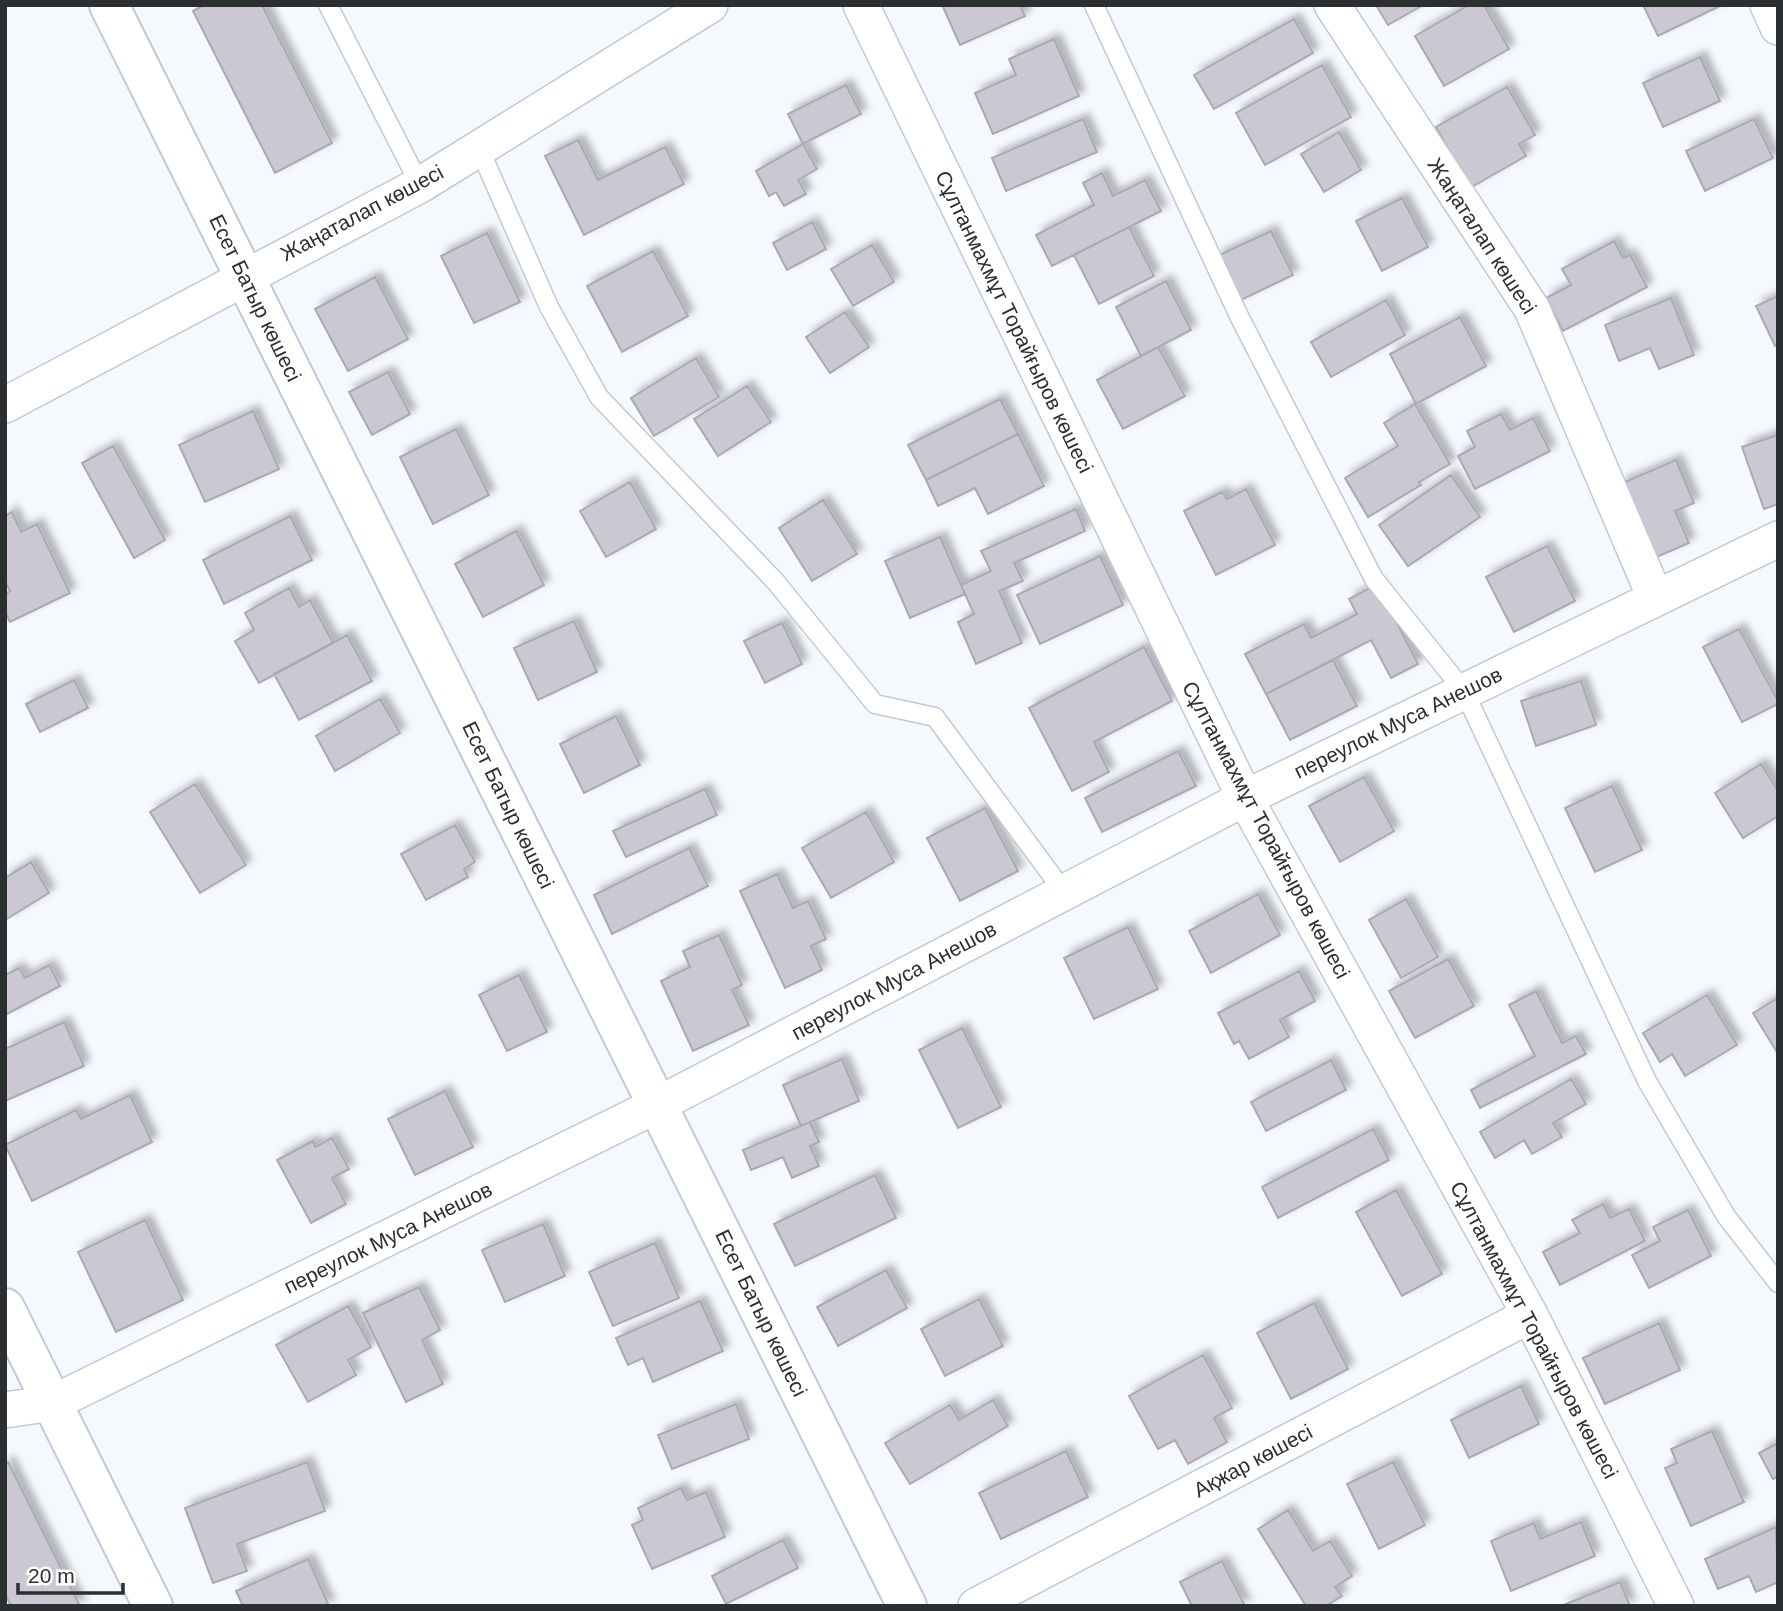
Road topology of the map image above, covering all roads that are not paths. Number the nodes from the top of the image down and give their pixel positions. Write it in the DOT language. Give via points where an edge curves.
graph roads {
  1 [pos="328,5"];
  2 [pos="710,5"];
  3 [pos="861,5"];
  4 [pos="1094,5"];
  5 [pos="1332,5"];
  6 [pos="1768,5"];
  7 [pos="115,7"];
  8 [pos="1778,27"];
  9 [pos="479,148"];
  10 [pos="420,185"];
  11 [pos="244,276"];
  12 [pos="5,405"];
  13 [pos="1778,539"];
  14 [pos="1655,597"];
  15 [pos="1464,691"];
  16 [pos="1245,798"];
  17 [pos="1064,892"];
  18 [pos="657,1105"];
  19 [pos="1778,1283"];
  20 [pos="5,1308"];
  21 [pos="1530,1315"];
  22 [pos="53,1403"];
  23 [pos="5,1410"];
  24 [pos="153,1606"];
  25 [pos="906,1606"];
  26 [pos="976,1606"];
  27 [pos="1676,1606"];
  1 -- 10 [label="lane"];
  2 -- 9 [label="street, Жаңаталап көшесі"];
  3 -- 16 [label="street, Сұлтанмахмұт Торайғыров көшесі"];
  4 -- 15 [label="lane" via="1240,318 1374,579"];
  5 -- 14 [label="street, Жаңаталап көшесі" via="1532,309"];
  6 -- 8 [label="street"];
  7 -- 11 [label="street, Есет Батыр көшесі"];
  9 -- 10 [label="street, Жаңаталап көшесі"];
  9 -- 17 [label="lane" via="549,307 600,397 775,581 875,704 935,717"];
  10 -- 11 [label="street, Жаңаталап көшесі"];
  11 -- 12 [label="street, Жаңаталап көшесі"];
  11 -- 18 [label="street, Есет Батыр көшесі"];
  13 -- 14 [label="street, переулок Муса Анешов"];
  14 -- 15 [label="street, переулок Муса Анешов"];
  15 -- 16 [label="street, переулок Муса Анешов"];
  15 -- 19 [label="lane" via="1647,1082 1726,1216"];
  16 -- 17 [label="street, переулок Муса Анешов"];
  16 -- 21 [label="street, Сұлтанмахмұт Торайғыров көшесі"];
  17 -- 18 [label="street, переулок Муса Анешов"];
  18 -- 22 [label="street, переулок Муса Анешов"];
  18 -- 25 [label="street, Есет Батыр көшесі"];
  20 -- 22 [label="street"];
  21 -- 26 [label="street, Ақжар көшесі"];
  21 -- 27 [label="street, Сұлтанмахмұт Торайғыров көшесі"];
  22 -- 23 [label="street, переулок Муса Анешов"];
  22 -- 24 [label="street"];
}
